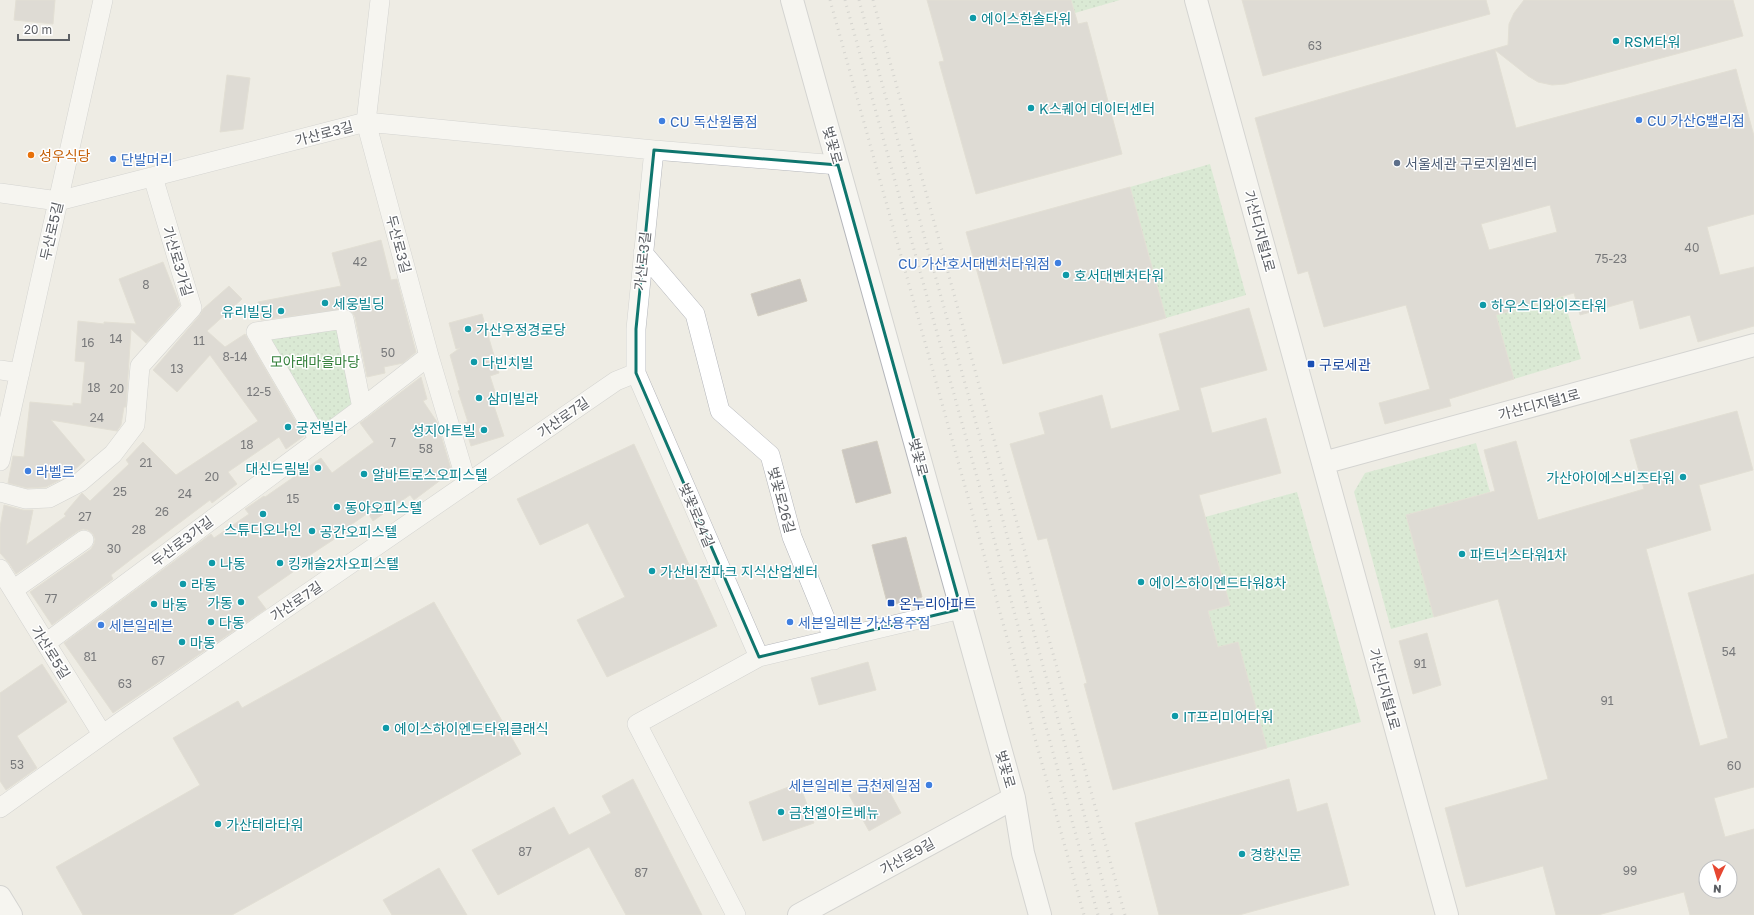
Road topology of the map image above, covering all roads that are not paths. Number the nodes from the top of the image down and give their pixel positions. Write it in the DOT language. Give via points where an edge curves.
graph roads {
  1 [pos="103,0"];
  2 [pos="380,0"];
  3 [pos="792,0"];
  4 [pos="1196,0"];
  5 [pos="366,122"];
  6 [pos="654,150"];
  7 [pos="838,165"];
  8 [pos="152,177"];
  9 [pos="0,194"];
  10 [pos="58,201"];
  11 [pos="643,253"];
  12 [pos="1754,345"];
  13 [pos="429,356"];
  14 [pos="0,370"];
  15 [pos="20,373"];
  16 [pos="636,373"];
  17 [pos="362,408"];
  18 [pos="319,440"];
  19 [pos="0,461"];
  20 [pos="1323,463"];
  21 [pos="467,484"];
  22 [pos="0,492"];
  23 [pos="84,540"];
  24 [pos="0,569"];
  25 [pos="13,590"];
  26 [pos="961,609"];
  27 [pos="834,640"];
  28 [pos="46,643"];
  29 [pos="759,657"];
  30 [pos="102,734"];
  31 [pos="1014,798"];
  32 [pos="0,808"];
  33 [pos="0,896"];
  34 [pos="11,915"];
  35 [pos="736,915"];
  36 [pos="799,915"];
  37 [pos="1040,915"];
  38 [pos="1447,915"];
  1 -- 10 [label="street, 두산로5길"];
  2 -- 5 [label="street, 두산로3길"];
  3 -- 7 [label="street, 벚꽃로"];
  4 -- 20 [label="street, 가산디지털1로"];
  5 -- 6 [label="street, 가산로3길"];
  5 -- 8 [label="street, 가산로3길"];
  5 -- 13 [label="street, 두산로3길"];
  6 -- 7 [label="street, 가산로3길"];
  6 -- 11 [label="street, 가산로3길"];
  7 -- 26 [label="street, 벚꽃로"];
  8 -- 10 [label="street, 가산로3길"];
  8 -- 22 [label="street, 가산로3가길" via="192,308 140,366 134,425 113,454 80,482 49,498 26,499"];
  9 -- 10 [label="street, 가산로3길"];
  10 -- 15 [label="street, 두산로5길"];
  11 -- 16 [label="street, 가산로3길" via="636,329"];
  11 -- 27 [label="street, 벚꽃로26길" via="695,314 720,411 770,454 792,537"];
  12 -- 20 [label="street, 가산디지털1로"];
  13 -- 17 [label="street, 두산로3가길"];
  13 -- 21 [label="street, 두산로3길"];
  14 -- 15 [label="street"];
  15 -- 19 [label="street, 두산로5길"];
  16 -- 21 [label="street, 가산로7길" via="616,381"];
  16 -- 29 [label="street, 벚꽃로24길"];
  17 -- 18 [label="street, 두산로3가길"];
  17 -- 18 [label="street" via="344,319 256,332"];
  18 -- 28 [label="street, 두산로3가길"];
  20 -- 38 [label="street, 가산디지털1로"];
  21 -- 30 [label="street, 가산로7길"];
  23 -- 25 [label="street"];
  24 -- 25 [label="street, 가산로5길"];
  25 -- 28 [label="street, 가산로5길"];
  26 -- 27 [label="street"];
  26 -- 31 [label="street, 벚꽃로"];
  27 -- 29 [label="street"];
  28 -- 30 [label="street, 가산로5길"];
  29 -- 35 [label="street" via="638,724"];
  30 -- 32 [label="street, 가산로7길"];
  31 -- 36 [label="street, 가산로9길"];
  31 -- 37 [label="street, 벚꽃로" via="1023,853"];
  33 -- 34 [label="street"];
}
